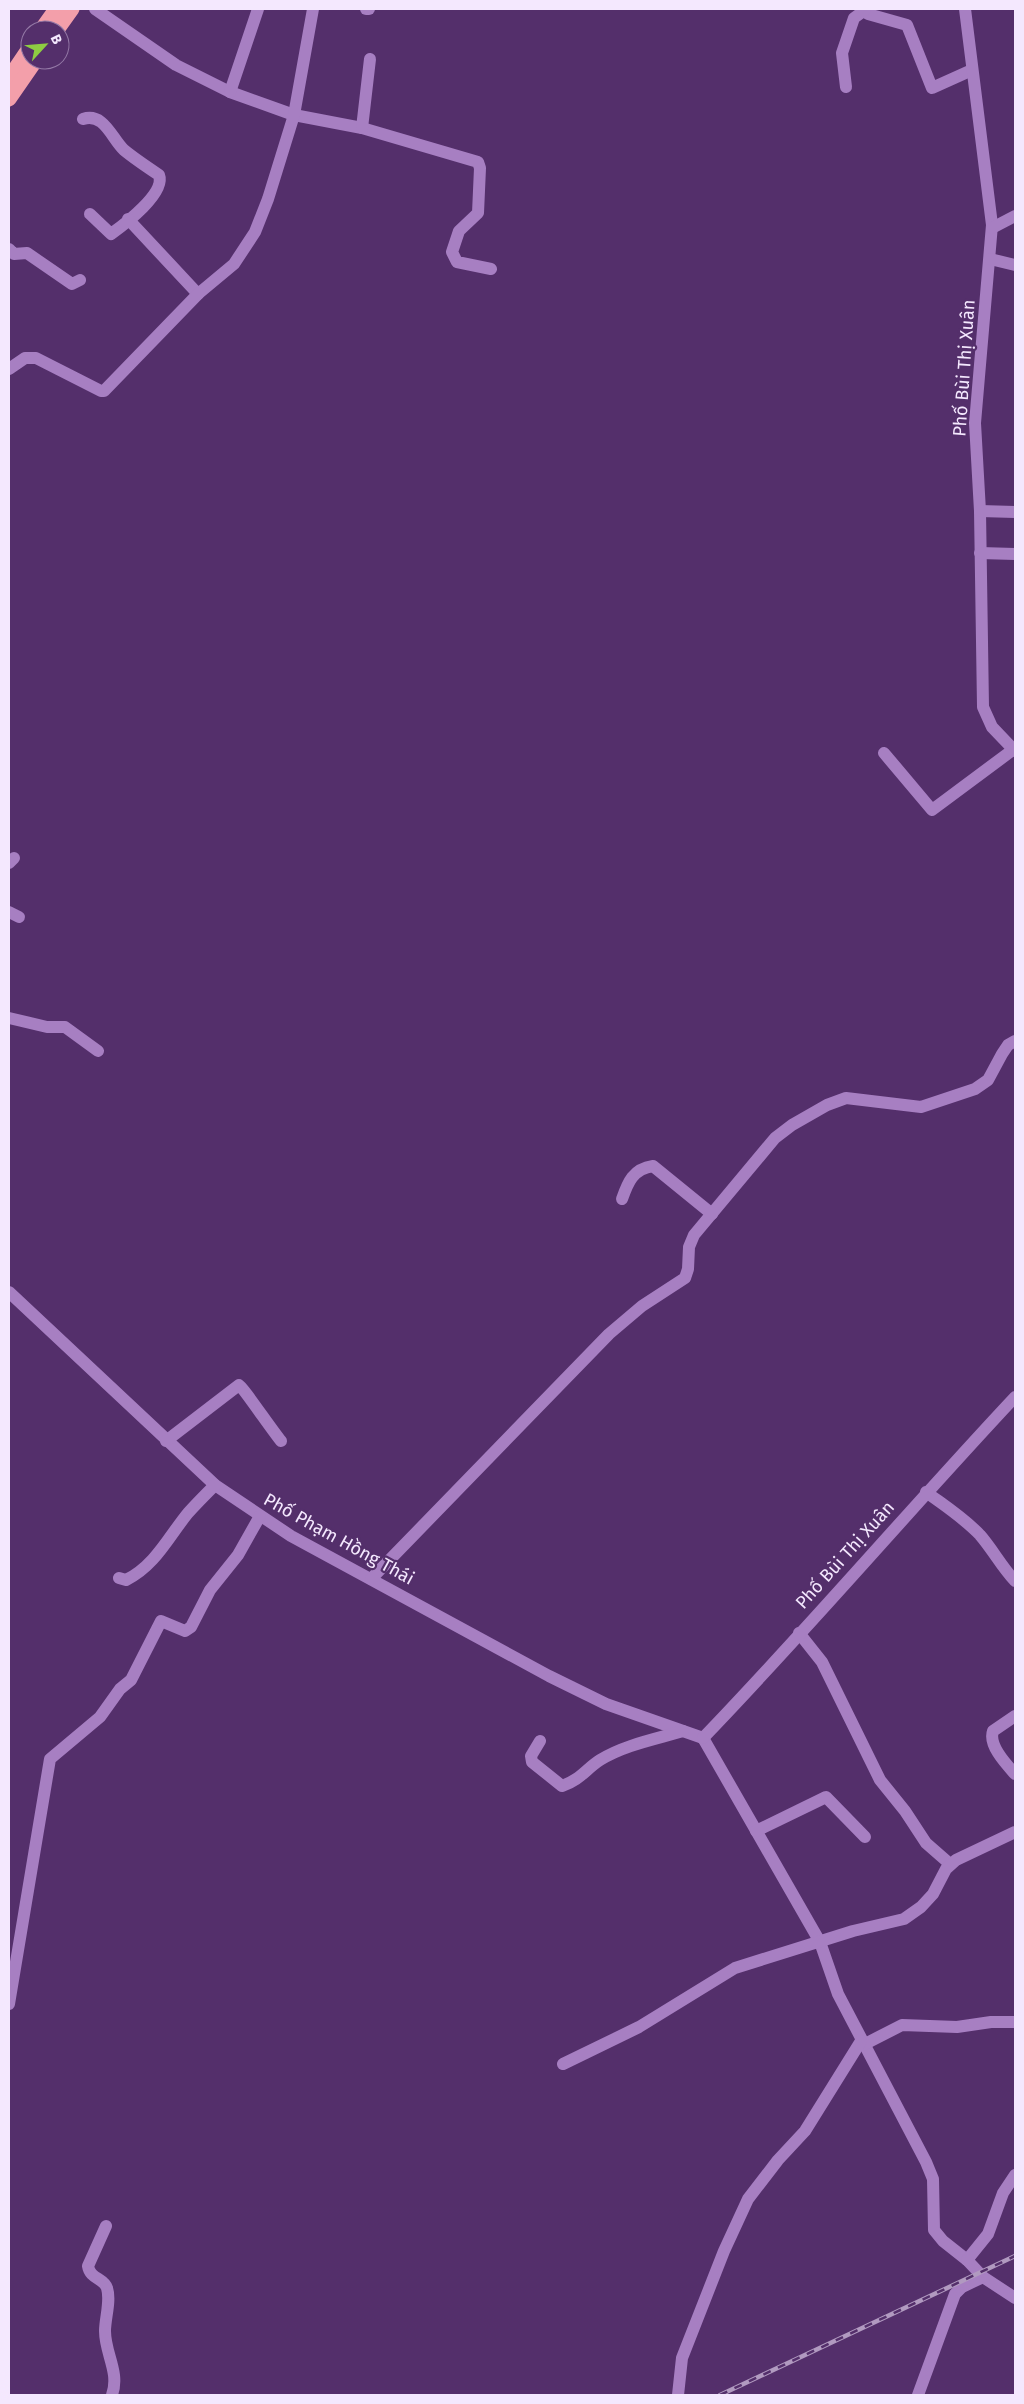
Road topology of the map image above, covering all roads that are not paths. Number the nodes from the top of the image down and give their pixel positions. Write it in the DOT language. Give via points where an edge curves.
graph roads {
  1 [pos="56,9"];
  2 [pos="72,9"];
  3 [pos="95,9"];
  4 [pos="258,9"];
  5 [pos="313,9"];
  6 [pos="865,9"];
  7 [pos="965,9"];
  8 [pos="49,20"];
  9 [pos="64,20"];
  10 [pos="370,59"];
  11 [pos="20,62"];
  12 [pos="29,70"];
  13 [pos="972,70"];
  14 [pos="9,78"];
  15 [pos="846,87"];
  16 [pos="230,92"];
  17 [pos="9,100"];
  18 [pos="294,115"];
  19 [pos="83,119"];
  20 [pos="362,128"];
  21 [pos="90,214"];
  22 [pos="1015,216"];
  23 [pos="128,219"];
  24 [pos="992,228"];
  25 [pos="9,249"];
  26 [pos="990,259"];
  27 [pos="1015,265"];
  28 [pos="491,269"];
  29 [pos="80,280"];
  30 [pos="198,294"];
  31 [pos="9,369"];
  32 [pos="980,511"];
  33 [pos="1015,512"];
  34 [pos="980,553"];
  35 [pos="1015,554"];
  36 [pos="1015,750"];
  37 [pos="884,753"];
  38 [pos="9,1018"];
  39 [pos="1015,1040"];
  40 [pos="98,1051"];
  41 [pos="622,1199"];
  42 [pos="712,1214"];
  43 [pos="9,1292"];
  44 [pos="1015,1398"];
  45 [pos="166,1441"];
  46 [pos="281,1441"];
  47 [pos="215,1485"];
  48 [pos="926,1492"];
  49 [pos="260,1516"];
  50 [pos="119,1578"];
  51 [pos="371,1579"];
  52 [pos="1015,1581"];
  53 [pos="799,1633"];
  54 [pos="1015,1716"];
  55 [pos="684,1731"];
  56 [pos="703,1738"];
  57 [pos="540,1741"];
  58 [pos="1015,1774"];
  59 [pos="756,1831"];
  60 [pos="1015,1832"];
  61 [pos="865,1838"];
  62 [pos="950,1864"];
  63 [pos="820,1942"];
  64 [pos="9,2004"];
  65 [pos="1015,2022"];
  66 [pos="862,2043"];
  67 [pos="563,2064"];
  68 [pos="1015,2175"];
  69 [pos="106,2226"];
  70 [pos="967,2260"];
  71 [pos="983,2277"];
  72 [pos="1015,2298"];
  73 [pos="112,2395"];
  74 [pos="678,2395"];
  75 [pos="918,2395"];
  1 -- 8 [label="highway"];
  2 -- 9 [label="highway"];
  3 -- 16 [label="street" via="176,64"];
  4 -- 16 [label="street"];
  5 -- 18 [label="street"];
  6 -- 13 [label="street" via="868,14 907,25 932,88"];
  6 -- 15 [label="street" via="854,18 842,53"];
  7 -- 13 [label="street, Phố Bùi Thị Xuân"];
  10 -- 20 [label="street"];
  11 -- 14 [label="highway"];
  12 -- 17 [label="highway"];
  13 -- 24 [label="street, Phố Bùi Thị Xuân"];
  16 -- 18 [label="street"];
  18 -- 20 [label="street"];
  18 -- 30 [label="street" via="255,232 234,264"];
  19 -- 23 [label="street" via="97,120 123,149 159,175 157,191"];
  20 -- 28 [label="street" via="478,162 479,208 475,217 459,231 453,256 460,263"];
  21 -- 23 [label="street" via="109,234"];
  22 -- 24 [label="street"];
  23 -- 30 [label="street"];
  24 -- 26 [label="street, Phố Bùi Thị Xuân"];
  25 -- 29 [label="street" via="14,254 27,253 72,284"];
  26 -- 27 [label="street"];
  26 -- 32 [label="street, Phố Bùi Thị Xuân" via="975,423"];
  30 -- 31 [label="street" via="104,391 36,358 25,358"];
  32 -- 33 [label="street"];
  32 -- 34 [label="street, Phố Bùi Thị Xuân"];
  34 -- 35 [label="street"];
  34 -- 36 [label="street, Phố Bùi Thị Xuân" via="983,707 992,727"];
  36 -- 37 [label="street" via="932,810"];
  38 -- 40 [label="street" via="47,1027 65,1027"];
  39 -- 42 [label="street" via="1008,1045 988,1080 981,1086 930,1105 912,1107 856,1098 827,1105 775,1138"];
  41 -- 42 [label="street" via="630,1178 653,1166"];
  42 -- 51 [label="street" via="691,1241 685,1278 642,1306 609,1334"];
  43 -- 45 [label="street, Phố Phạm Hồng Thái"];
  44 -- 48 [label="street, Phố Bùi Thị Xuân"];
  45 -- 46 [label="street" via="241,1384"];
  45 -- 47 [label="street, Phố Phạm Hồng Thái"];
  47 -- 49 [label="street, Phố Phạm Hồng Thái"];
  47 -- 50 [label="street" via="140,1572 126,1580"];
  48 -- 52 [label="street" via="970,1525"];
  48 -- 53 [label="street, Phố Bùi Thị Xuân"];
  49 -- 51 [label="street, Phố Phạm Hồng Thái"];
  49 -- 64 [label="street" via="238,1555 210,1590 191,1628 185,1631 161,1621 131,1680 120,1688 100,1717 50,1759"];
  51 -- 55 [label="street, Phố Phạm Hồng Thái" via="606,1704"];
  53 -- 56 [label="street, Phố Bùi Thị Xuân"];
  53 -- 62 [label="street" via="822,1662 880,1780 926,1843"];
  54 -- 58 [label="street" via="993,1731 992,1737 1001,1758"];
  55 -- 56 [label="street, Phố Phạm Hồng Thái"];
  55 -- 57 [label="street" via="633,1746 601,1760 562,1786 532,1762 531,1756"];
  56 -- 59 [label="street"];
  59 -- 61 [label="street" via="826,1797"];
  59 -- 63 [label="street"];
  60 -- 62 [label="street"];
  62 -- 63 [label="street" via="933,1894 912,1914 892,1923 862,1928"];
  63 -- 66 [label="street" via="838,1994"];
  63 -- 67 [label="street" via="726,1972 639,2027"];
  65 -- 66 [label="street" via="957,2027 902,2025"];
  66 -- 70 [label="street" via="933,2179 934,2230"];
  66 -- 74 [label="street" via="805,2131 748,2199 682,2358"];
  68 -- 70 [label="street" via="1003,2193 988,2234"];
  69 -- 73 [label="street" via="88,2266 108,2291 105,2332 115,2372"];
  70 -- 71 [label="street"];
  71 -- 72 [label="street"];
  71 -- 75 [label="street" via="955,2294"];
}
